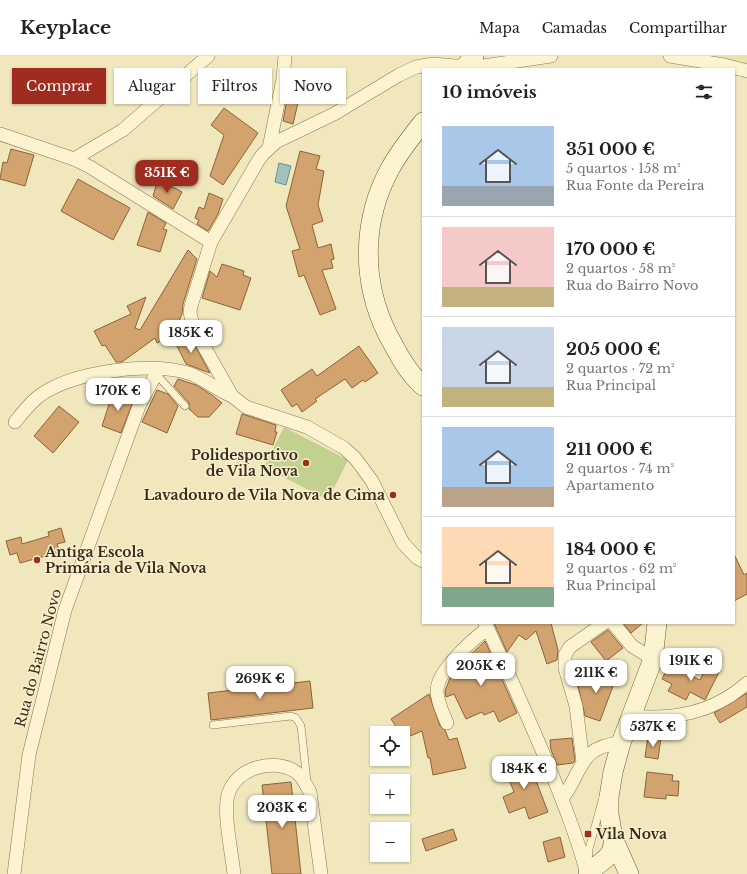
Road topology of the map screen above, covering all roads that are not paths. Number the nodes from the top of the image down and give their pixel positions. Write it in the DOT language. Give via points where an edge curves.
graph roads {
  1 [pos="208,56"];
  2 [pos="285,56"];
  3 [pos="551,56"];
  4 [pos="670,56"];
  5 [pos="468,64"];
  6 [pos="747,71"];
  7 [pos="422,123"];
  8 [pos="0,134"];
  9 [pos="269,148"];
  10 [pos="74,159"];
  11 [pos="211,242"];
  12 [pos="157,372"];
  13 [pos="422,385"];
  14 [pos="232,396"];
  15 [pos="185,406"];
  16 [pos="15,422"];
  17 [pos="422,560"];
  18 [pos="603,624"];
  19 [pos="613,624"];
  20 [pos="657,624"];
  21 [pos="486,626"];
  22 [pos="653,659"];
  23 [pos="747,683"];
  24 [pos="630,716"];
  25 [pos="447,723"];
  26 [pos="213,725"];
  27 [pos="621,743"];
  28 [pos="583,762"];
  29 [pos="613,772"];
  30 [pos="307,786"];
  31 [pos="562,799"];
  32 [pos="613,838"];
  33 [pos="626,869"];
  34 [pos="591,872"];
  35 [pos="14,874"];
  36 [pos="234,874"];
  37 [pos="321,874"];
  1 -- 10 [label="street" via="123,130"];
  2 -- 9 [label="street"];
  3 -- 5 [label="street" via="491,65"];
  4 -- 6 [label="street"];
  5 -- 9 [label="street" via="427,64 411,69 340,111"];
  7 -- 13 [label="main road" via="403,148 384,182 371,222 368,250 372,293 380,318 396,351"];
  8 -- 10 [label="street"];
  9 -- 11 [label="street" via="258,161"];
  10 -- 11 [label="street"];
  11 -- 14 [label="street" via="190,312 197,334"];
  12 -- 14 [label="street" via="183,372 193,375"];
  12 -- 15 [label="lane"];
  12 -- 16 [label="street" via="116,370 71,380 44,392"];
  12 -- 35 [label="street, Rua do Bairro Novo" via="139,406 65,610 29,755"];
  14 -- 17 [label="street" via="246,407 307,427 344,448 376,486 403,543"];
  18 -- 28 [label="street" via="570,647 565,655 565,668 576,706"];
  19 -- 22 [label="street" via="632,646"];
  20 -- 22 [label="main road"];
  21 -- 25 [label="street" via="464,647 438,684 438,697"];
  21 -- 31 [label="street"];
  22 -- 24 [label="main road"];
  23 -- 24 [label="street" via="736,693 697,711 674,717"];
  24 -- 27 [label="main road"];
  26 -- 30 [label="lane" via="288,716 296,718 300,726"];
  27 -- 28 [label="street" via="595,749"];
  27 -- 29 [label="main road"];
  28 -- 31 [label="street" via="570,789"];
  29 -- 32 [label="main road" via="608,807"];
  29 -- 34 [label="lane" via="597,814 588,854"];
  30 -- 36 [label="street" via="295,772 279,766 257,768 245,773 236,781 230,790 227,803"];
  30 -- 37 [label="street" via="312,800"];
  31 -- 34 [label="street"];
  32 -- 33 [label="main road"];
  32 -- 34 [label="main road" via="612,850"];
  33 -- 34 [label="main road" via="611,862"];
}
